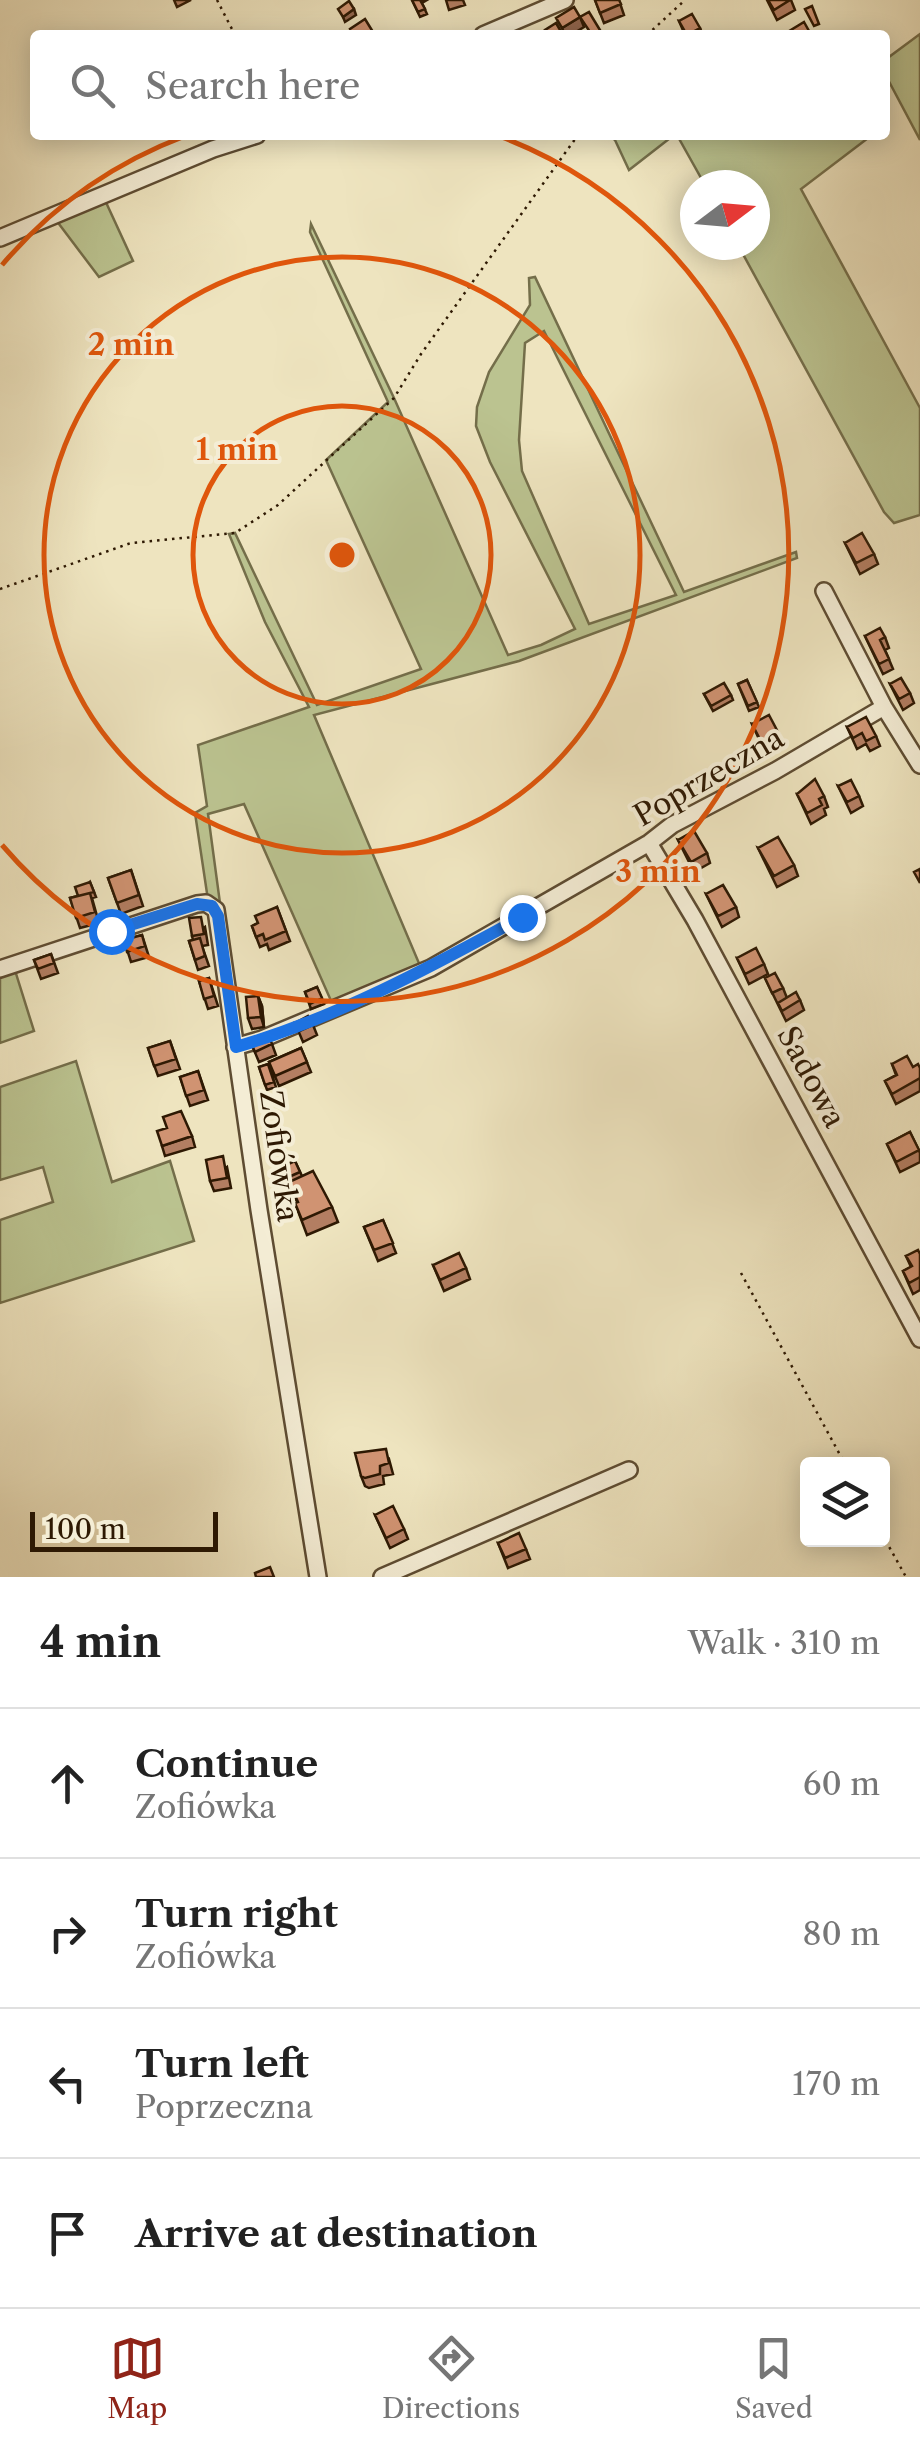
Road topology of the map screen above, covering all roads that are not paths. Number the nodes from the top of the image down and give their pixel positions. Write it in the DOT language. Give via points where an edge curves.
graph roads {
  1 [pos="565,0"];
  2 [pos="495,30"];
  3 [pos="240,140"];
  4 [pos="0,238"];
  5 [pos="824,590"];
  6 [pos="884,707"];
  7 [pos="920,766"];
  8 [pos="649,843"];
  9 [pos="0,969"];
  10 [pos="236,1047"];
  11 [pos="920,1339"];
  12 [pos="628,1470"];
  13 [pos="318,1577"];
  14 [pos="382,1577"];
  1 -- 2 [label="street"];
  3 -- 4 [label="street"];
  5 -- 6 [label="street"];
  6 -- 7 [label="street"];
  6 -- 8 [label="street, Poprzeczna"];
  8 -- 10 [label="street, Poprzeczna" via="430,968"];
  8 -- 11 [label="street, Sadowa"];
  9 -- 10 [label="street, Zofiówka" via="206,904 218,916"];
  10 -- 13 [label="street, Zofiówka"];
  12 -- 14 [label="street"];
}
